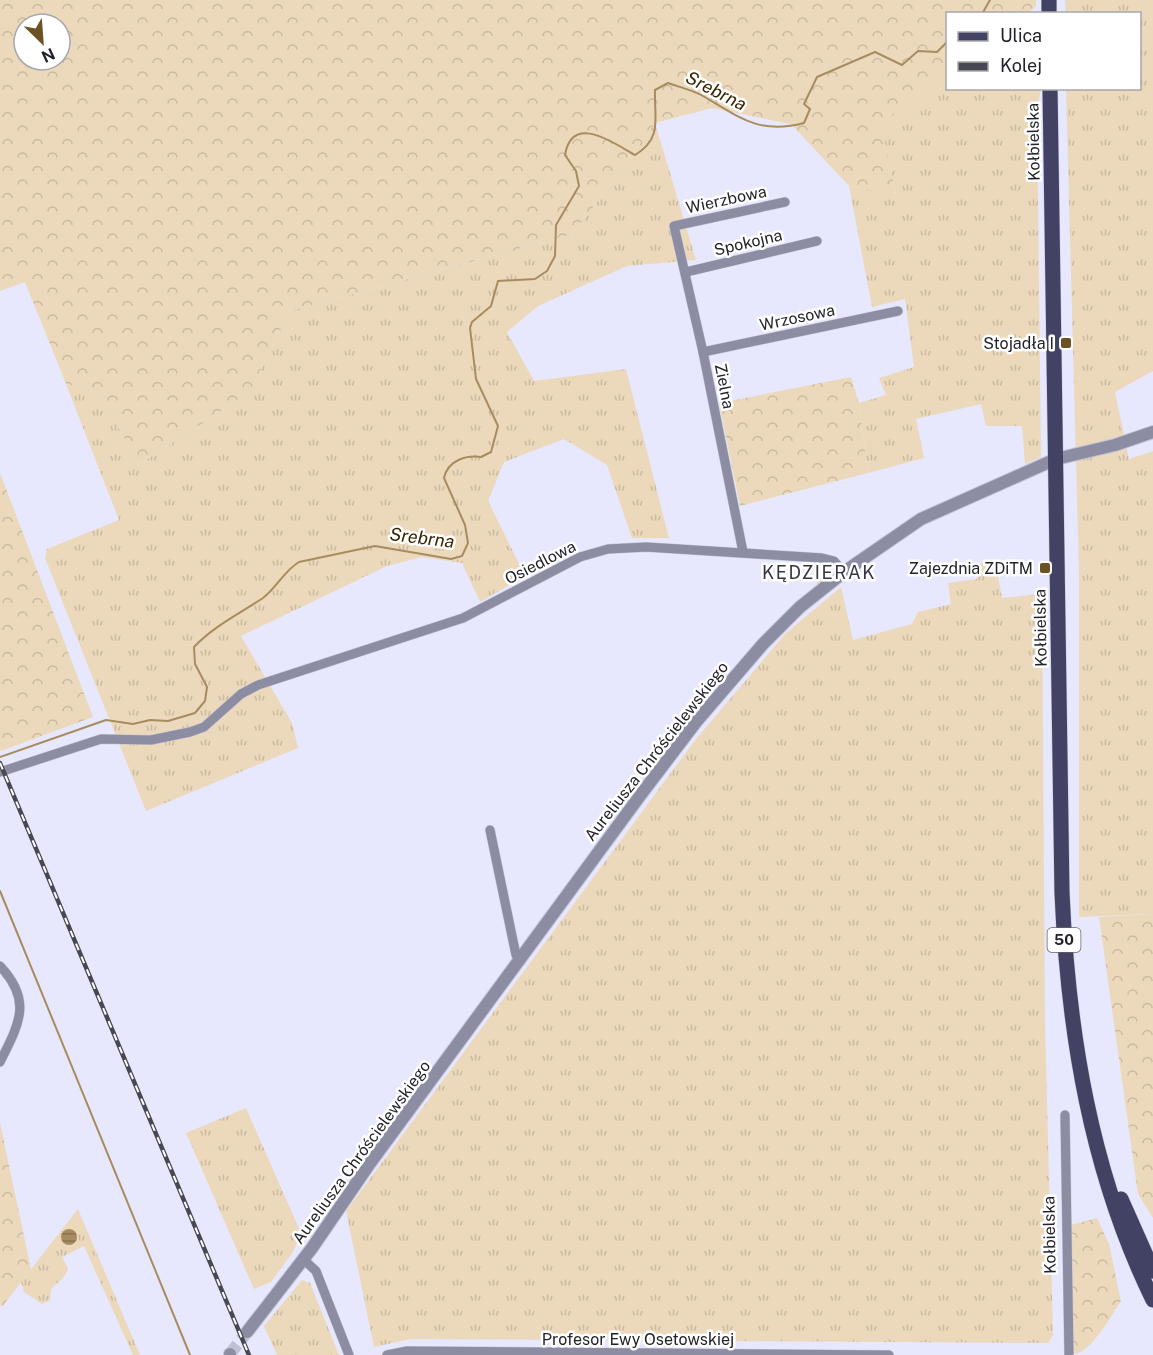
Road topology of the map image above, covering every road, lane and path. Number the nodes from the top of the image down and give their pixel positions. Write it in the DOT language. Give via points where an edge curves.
graph roads {
  1 [pos="1050,90"];
  2 [pos="785,202"];
  3 [pos="674,226"];
  4 [pos="817,241"];
  5 [pos="686,272"];
  6 [pos="898,311"];
  7 [pos="703,352"];
  8 [pos="1153,432"];
  9 [pos="1056,459"];
  10 [pos="743,552"];
  11 [pos="844,572"];
  12 [pos="0,772"];
  13 [pos="490,830"];
  14 [pos="521,960"];
  15 [pos="0,966"];
  16 [pos="0,1062"];
  17 [pos="1065,1115"];
  18 [pos="1094,1129"];
  19 [pos="303,1259"];
  20 [pos="1153,1271"];
  21 [pos="1153,1300"];
  22 [pos="247,1332"];
  23 [pos="350,1355"];
  24 [pos="387,1355"];
  25 [pos="889,1355"];
  26 [pos="1069,1355"];
  1 -- 9 [label="main road, Kołbielska / 50"];
  2 -- 3 [label="street, Wierzbowa"];
  3 -- 5 [label="street, Zielna"];
  4 -- 5 [label="street, Spokojna"];
  5 -- 7 [label="street, Zielna"];
  6 -- 7 [label="street, Wrzosowa"];
  7 -- 10 [label="street, Zielna"];
  8 -- 9 [label="street, Aureliusza Chróścielewskiego"];
  9 -- 11 [label="street, Aureliusza Chróścielewskiego" via="921,519"];
  9 -- 18 [label="main road, Kołbielska / 50" via="1065,954 1074,1037"];
  10 -- 11 [label="street, Osiedlowa" via="825,558"];
  10 -- 12 [label="street, Osiedlowa" via="646,547 608,549 580,557 463,618 258,685 241,694 204,727 152,740 102,739"];
  11 -- 14 [label="street, Aureliusza Chróścielewskiego" via="800,607 763,644 696,722"];
  13 -- 14 [label="street" via="516,955"];
  14 -- 19 [label="street, Aureliusza Chróścielewskiego"];
  15 -- 16 [label="street" via="19,991 21,1004"];
  17 -- 26 [label="street, Kołbielska"];
  18 -- 20 [label="main road, 50"];
  18 -- 21 [label="main road, 50" via="1116,1214"];
  19 -- 22 [label="street, Aureliusza Chróścielewskiego"];
  19 -- 23 [label="street" via="316,1271"];
  24 -- 25 [label="street, Profesor Ewy Osetowskiej" via="407,1351"];
}
